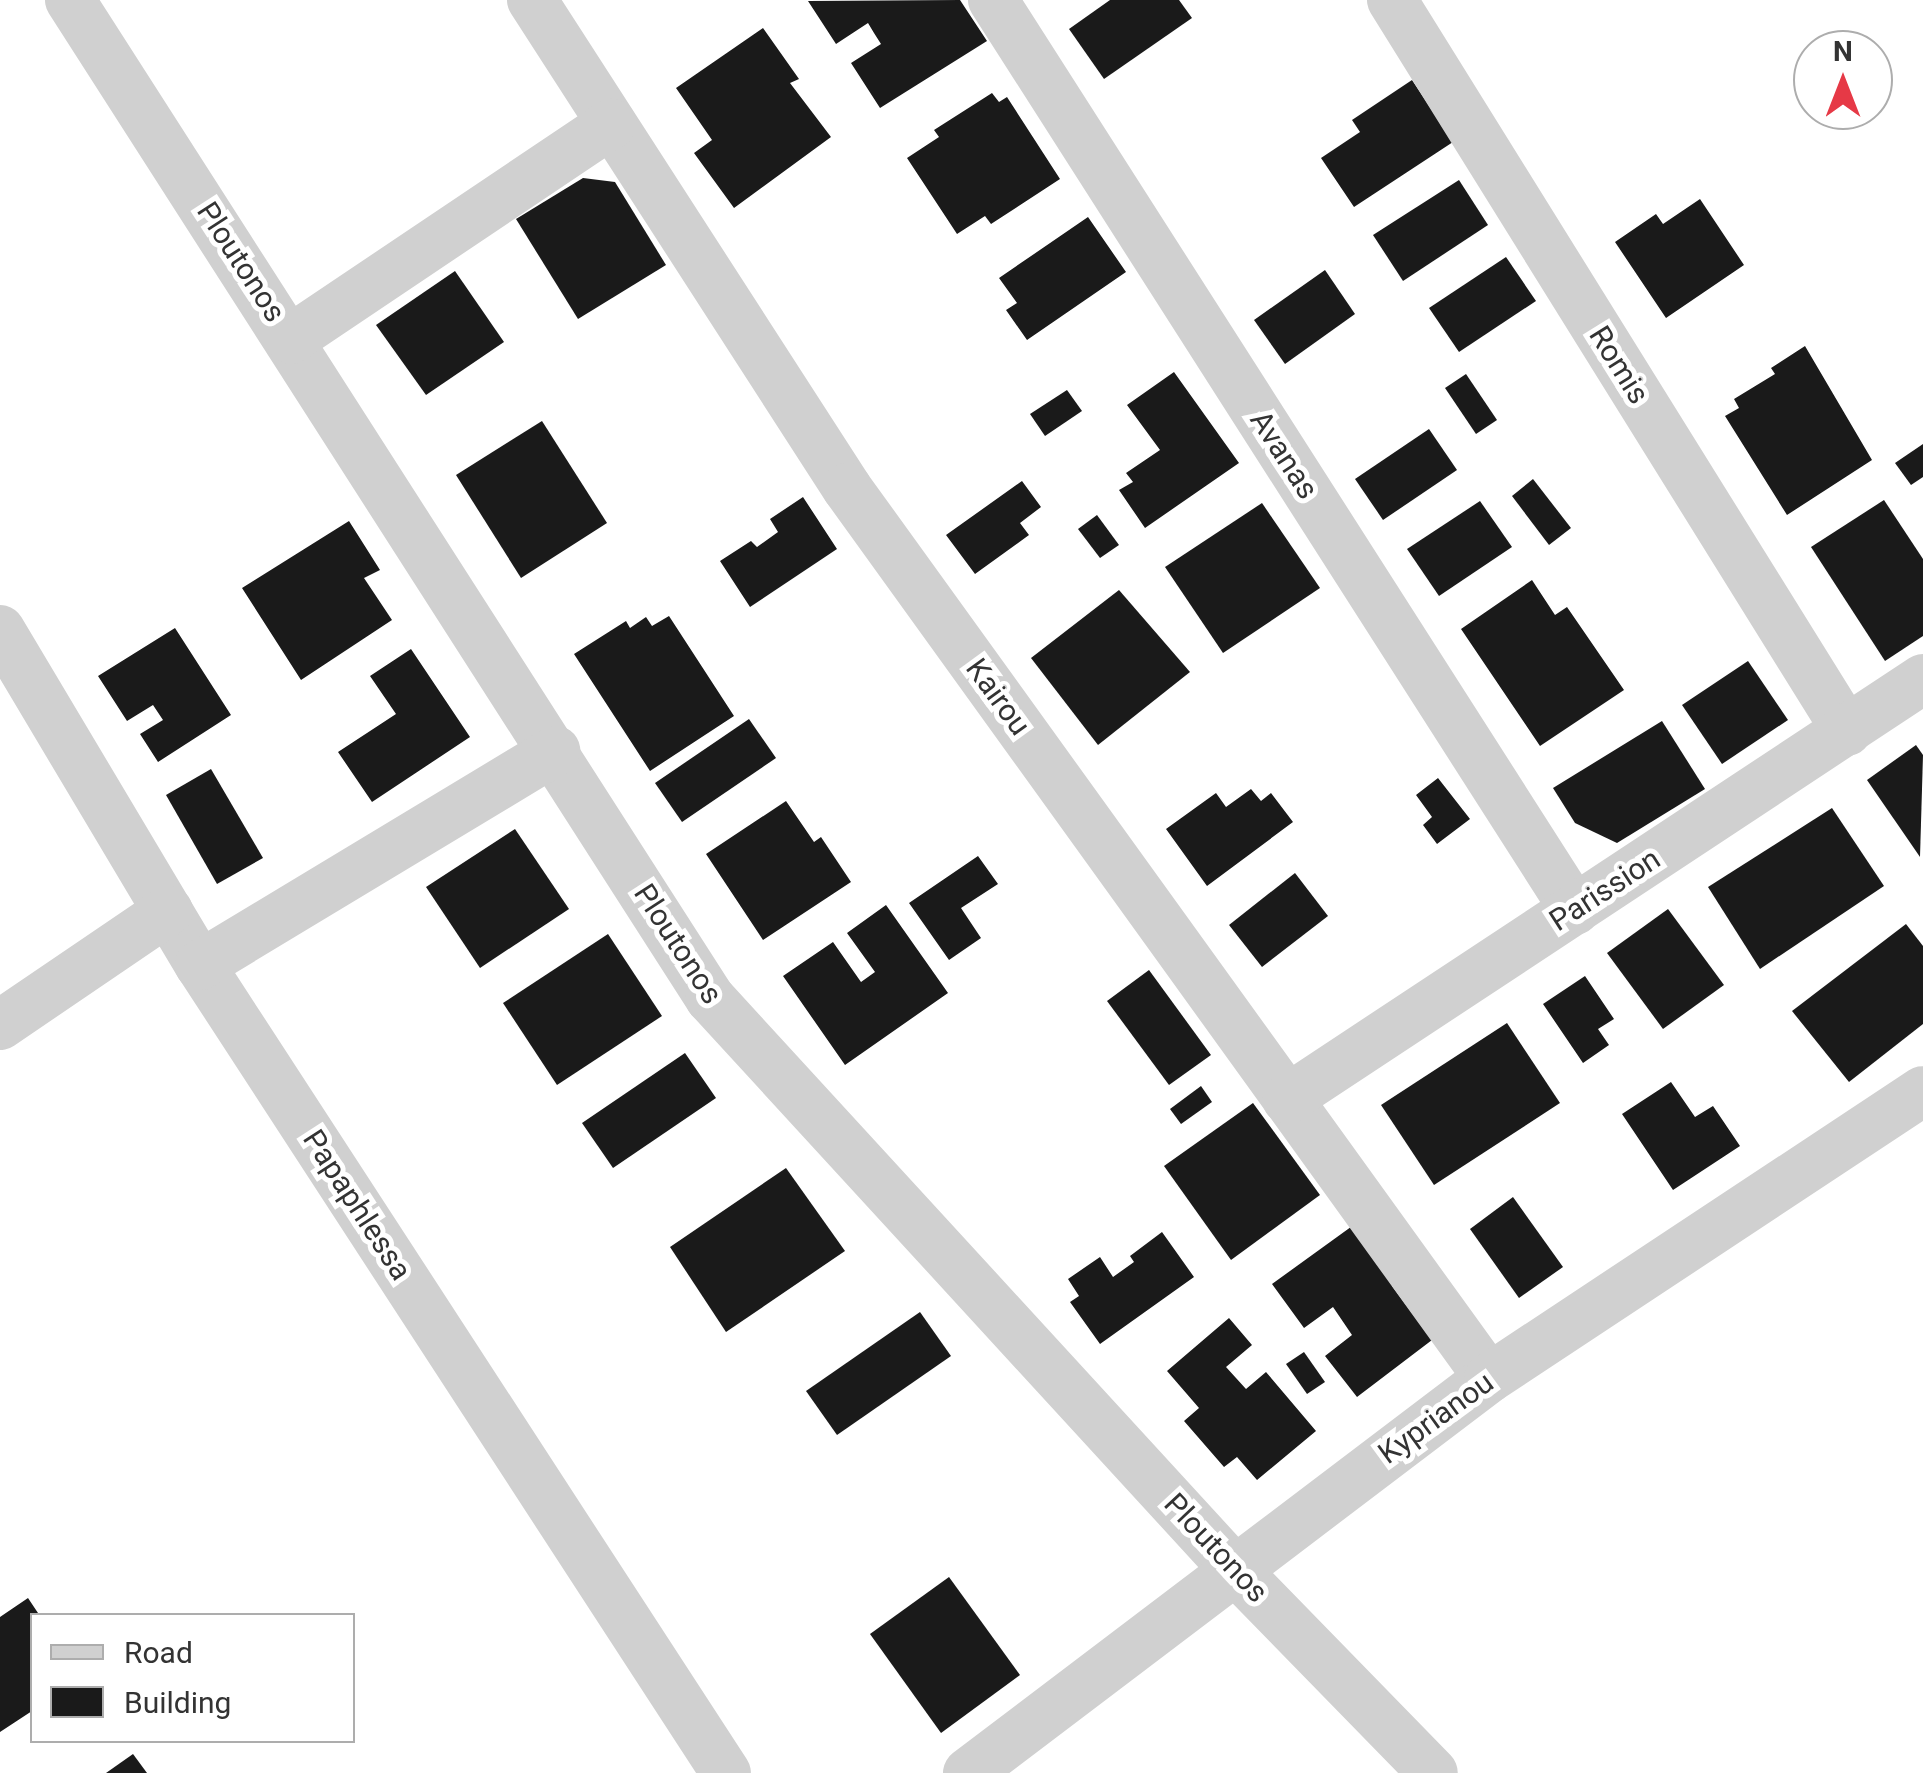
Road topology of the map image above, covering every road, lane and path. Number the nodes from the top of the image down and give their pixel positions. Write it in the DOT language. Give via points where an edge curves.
graph roads {
  1 [pos="70,0"];
  2 [pos="532,0"];
  3 [pos="994,0"];
  4 [pos="1392,0"];
  5 [pos="611,124"];
  6 [pos="290,339"];
  7 [pos="0,630"];
  8 [pos="1923,679"];
  9 [pos="1847,731"];
  10 [pos="555,751"];
  11 [pos="168,910"];
  12 [pos="1575,910"];
  13 [pos="200,965"];
  14 [pos="0,1024"];
  15 [pos="1923,1091"];
  16 [pos="1287,1099"];
  17 [pos="1489,1378"];
  18 [pos="1233,1568"];
  19 [pos="726,1773"];
  20 [pos="968,1773"];
  21 [pos="1432,1773"];
  1 -- 6 [label="street, Ploutonos"];
  2 -- 5 [label="street, Kairou"];
  3 -- 12 [label="street, Avanas"];
  4 -- 9 [label="street, Romis"];
  5 -- 6 [label="street"];
  5 -- 16 [label="street, Kairou" via="847,488"];
  6 -- 10 [label="street, Ploutonos"];
  7 -- 11 [label="street, Papaphlessa"];
  8 -- 9 [label="street, Parission"];
  9 -- 12 [label="street, Parission"];
  10 -- 13 [label="street"];
  10 -- 18 [label="street, Ploutonos" via="710,998"];
  11 -- 13 [label="street, Papaphlessa"];
  11 -- 14 [label="street"];
  12 -- 16 [label="street, Parission"];
  13 -- 19 [label="street, Papaphlessa"];
  15 -- 17 [label="street, Kyprianou"];
  16 -- 17 [label="street, Kairou"];
  17 -- 18 [label="street, Kyprianou"];
  18 -- 20 [label="street, Kyprianou"];
  18 -- 21 [label="street, Ploutonos"];
}
